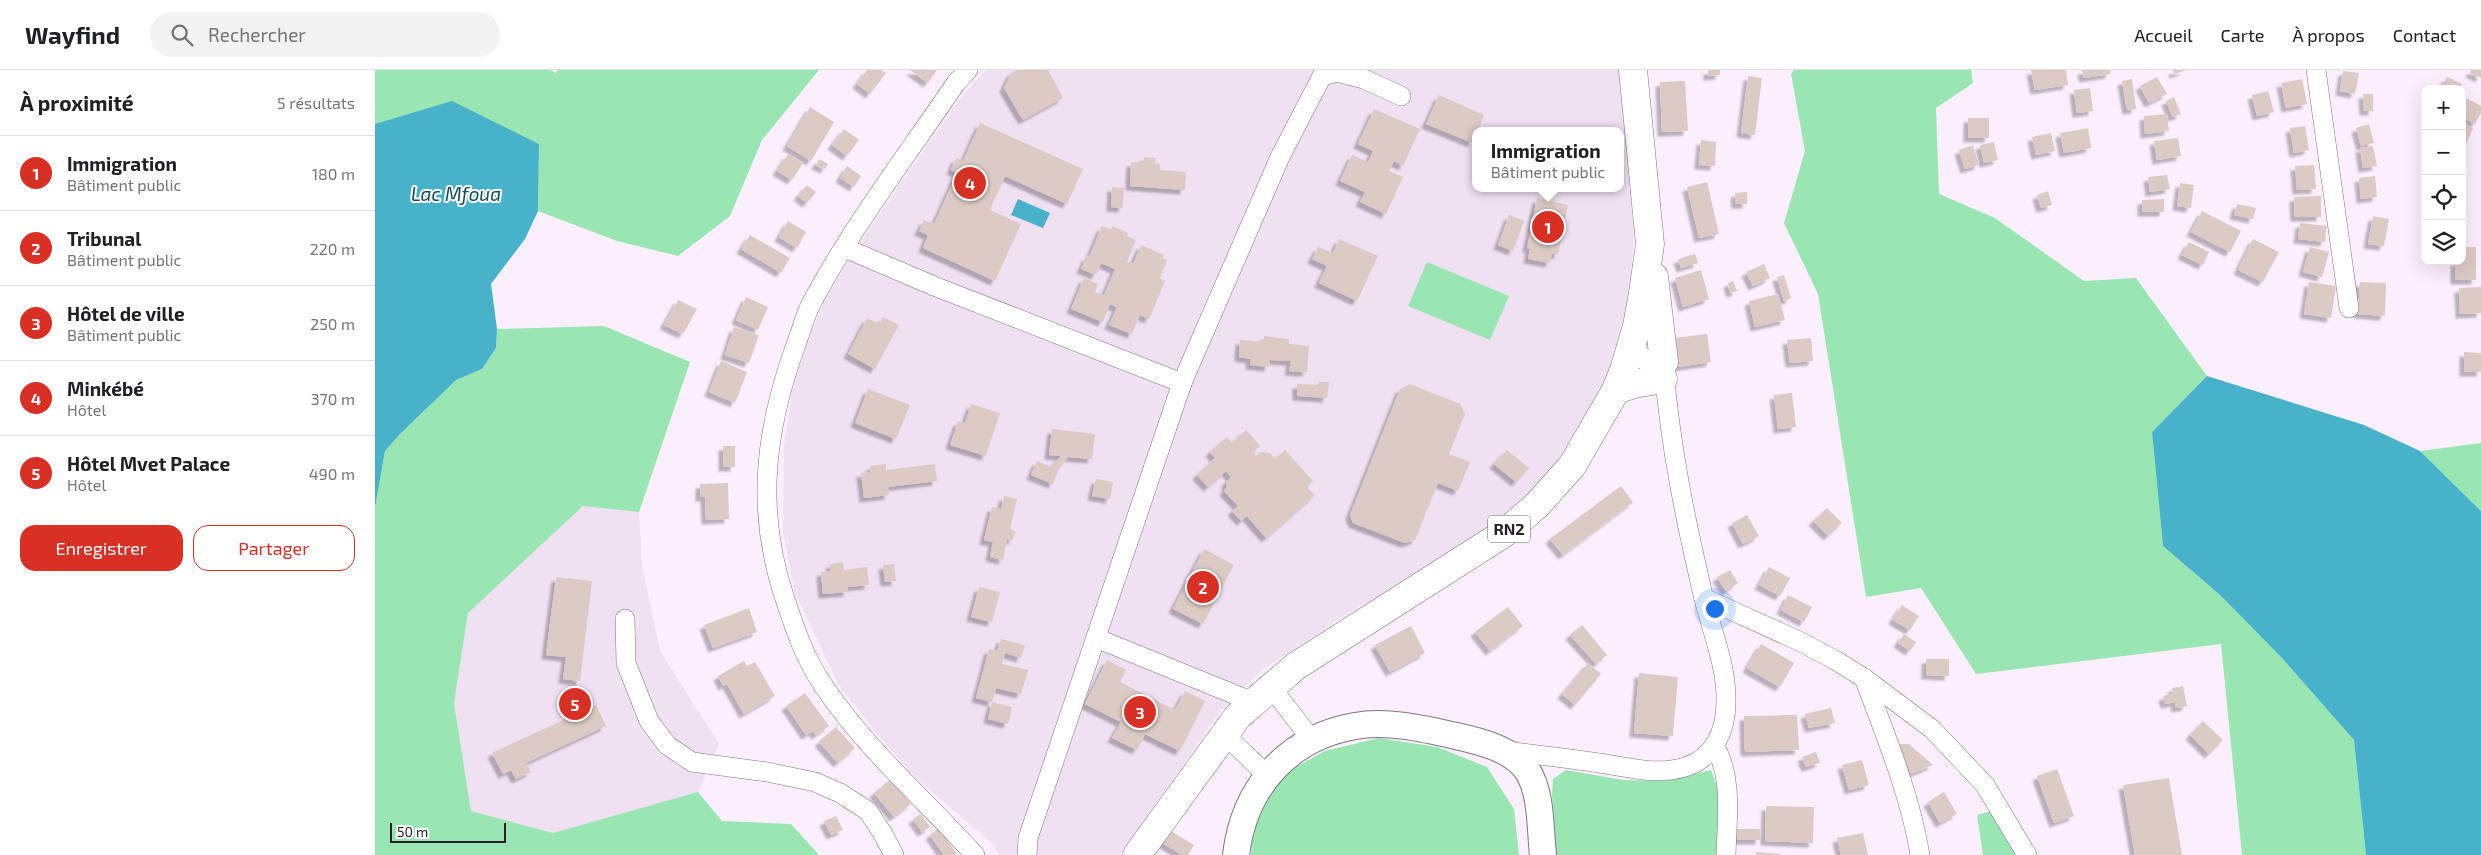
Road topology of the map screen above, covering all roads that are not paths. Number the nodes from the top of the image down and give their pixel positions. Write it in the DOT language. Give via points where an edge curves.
graph roads {
  1 [pos="968,70"];
  2 [pos="1633,70"];
  3 [pos="2316,70"];
  4 [pos="1401,96"];
  5 [pos="1650,244"];
  6 [pos="845,248"];
  7 [pos="2349,308"];
  8 [pos="1634,336"];
  9 [pos="1664,374"];
  10 [pos="1182,383"];
  11 [pos="1616,390"];
  12 [pos="1704,598"];
  13 [pos="625,619"];
  14 [pos="1096,638"];
  15 [pos="1864,678"];
  16 [pos="1262,694"];
  17 [pos="1225,735"];
  18 [pos="1312,740"];
  19 [pos="1715,746"];
  20 [pos="1501,750"];
  21 [pos="1267,774"];
  22 [pos="1027,846"];
  23 [pos="894,855"];
  24 [pos="975,855"];
  25 [pos="1014,855"];
  26 [pos="1137,855"];
  27 [pos="1236,855"];
  28 [pos="1543,855"];
  29 [pos="1726,855"];
  30 [pos="1920,855"];
  31 [pos="2027,855"];
  1 -- 6 [label="street" via="950,91"];
  2 -- 5 [label="highway, RN2"];
  3 -- 7 [label="street"];
  4 -- 10 [label="street" via="1364,79 1337,72 1322,76 1280,157"];
  5 -- 8 [label="highway, RN2"];
  5 -- 9 [label="highway"];
  6 -- 10 [label="street"];
  6 -- 24 [label="street" via="811,306 787,370 773,421 766,494 770,542 780,585 800,642 821,684 856,730"];
  8 -- 9 [label="street" via="1651,340"];
  8 -- 11 [label="highway, RN2"];
  9 -- 11 [label="highway"];
  9 -- 12 [label="street" via="1679,482"];
  10 -- 14 [label="street"];
  11 -- 16 [label="highway, RN2" via="1572,466 1537,505 1506,532 1296,666"];
  12 -- 15 [label="street" via="1799,641"];
  12 -- 19 [label="street" via="1722,667 1726,702 1723,728"];
  13 -- 23 [label="street" via="626,663 649,721 667,745 692,762 767,772 815,782 840,792 868,811"];
  14 -- 16 [label="street"];
  14 -- 22 [label="street"];
  15 -- 30 [label="street" via="1904,786"];
  15 -- 31 [label="street" via="1932,729 1961,758 1985,785"];
  16 -- 17 [label="highway, RN2" via="1238,716"];
  16 -- 18 [label="street"];
  17 -- 21 [label="street"];
  17 -- 26 [label="highway, RN2"];
  18 -- 20 [label="street" via="1356,726 1388,724 1458,736"];
  18 -- 21 [label="street"];
  19 -- 20 [label="street" via="1702,759 1669,771 1640,771"];
  19 -- 29 [label="street" via="1727,779"];
  20 -- 28 [label="street" via="1526,769 1531,780"];
  21 -- 27 [label="street" via="1247,808"];
  22 -- 25 [label="street"];
}
